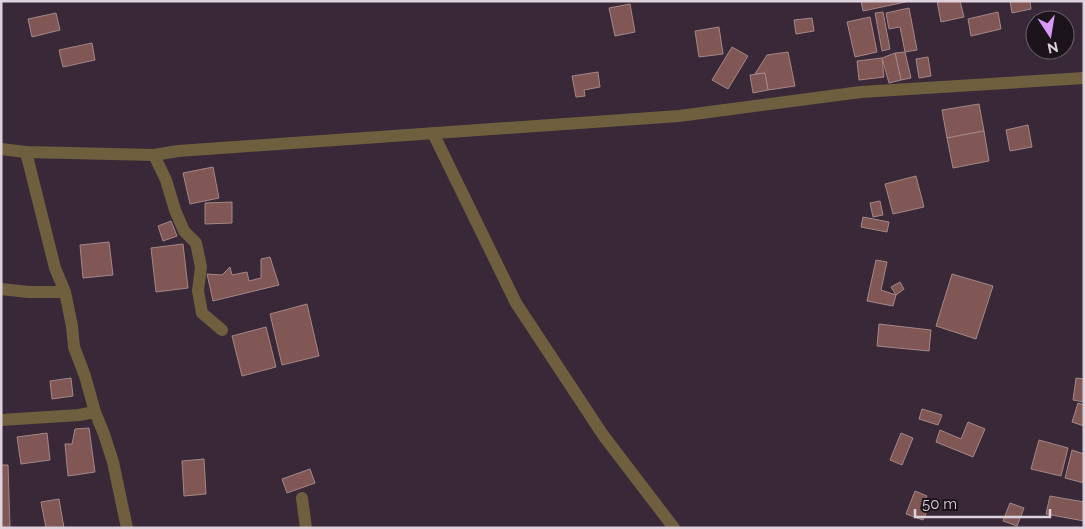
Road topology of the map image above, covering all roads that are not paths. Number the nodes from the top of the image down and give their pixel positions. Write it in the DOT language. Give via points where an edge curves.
graph roads {
  1 [pos="1084,78"];
  2 [pos="433,133"];
  3 [pos="1,150"];
  4 [pos="26,152"];
  5 [pos="154,154"];
  6 [pos="1,289"];
  7 [pos="65,292"];
  8 [pos="222,330"];
  9 [pos="95,412"];
  10 [pos="1,420"];
  11 [pos="302,498"];
  12 [pos="127,528"];
  13 [pos="306,528"];
  14 [pos="674,528"];
  1 -- 2 [label="street" via="861,92 680,116"];
  2 -- 5 [label="street"];
  2 -- 14 [label="street" via="516,303 603,435"];
  3 -- 4 [label="street"];
  4 -- 5 [label="street"];
  4 -- 7 [label="street" via="55,268"];
  5 -- 8 [label="street" via="184,231 196,243 201,267 198,291 202,313"];
  6 -- 7 [label="street"];
  7 -- 9 [label="street" via="74,347"];
  9 -- 10 [label="street"];
  9 -- 12 [label="street" via="113,462"];
  11 -- 13 [label="street"];
}
